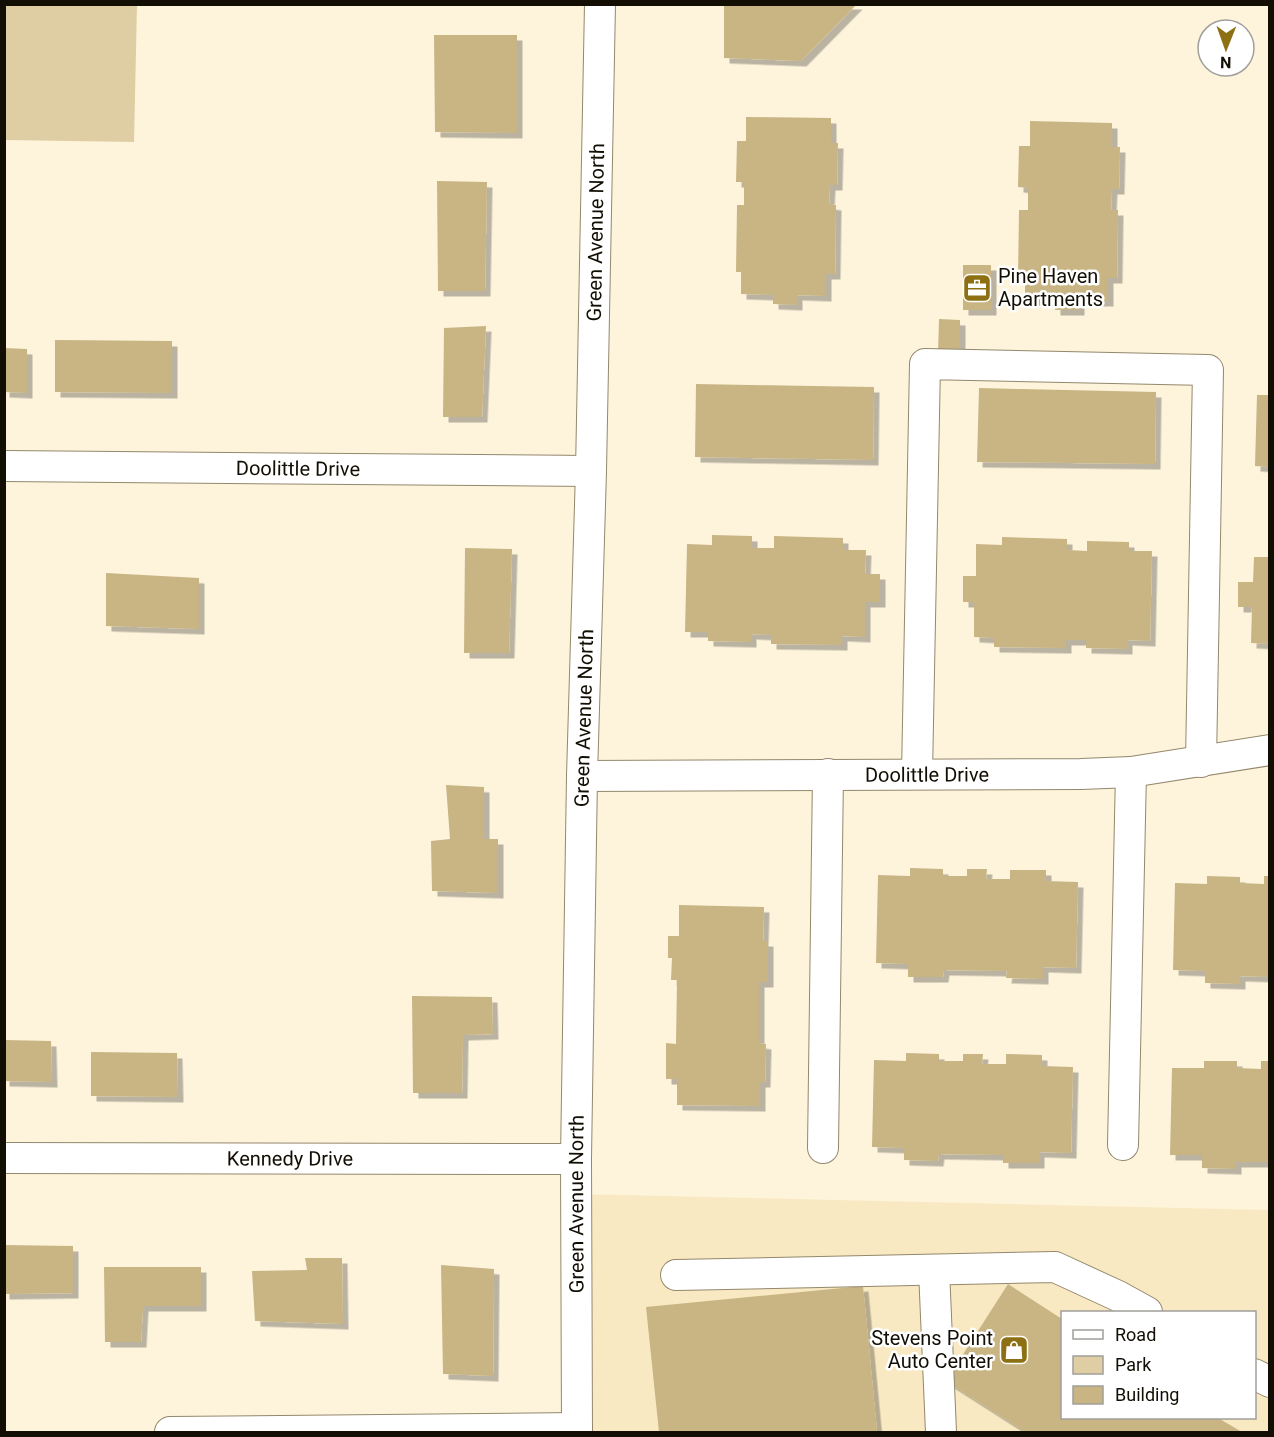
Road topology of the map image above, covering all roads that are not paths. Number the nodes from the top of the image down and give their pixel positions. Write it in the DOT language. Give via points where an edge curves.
graph roads {
  1 [pos="600,4"];
  2 [pos="4,466"];
  3 [pos="591,471"];
  4 [pos="1269,750"];
  5 [pos="1201,762"];
  6 [pos="1131,772"];
  7 [pos="828,774"];
  8 [pos="916,774"];
  9 [pos="582,776"];
  10 [pos="1123,1145"];
  11 [pos="823,1148"];
  12 [pos="4,1158"];
  13 [pos="576,1159"];
  14 [pos="934,1270"];
  15 [pos="676,1275"];
  16 [pos="1146,1311"];
  17 [pos="577,1430"];
  18 [pos="170,1432"];
  19 [pos="940,1432"];
  1 -- 3 [label="street, Green Avenue North"];
  2 -- 3 [label="street, Doolittle Drive"];
  3 -- 9 [label="street, Green Avenue North"];
  4 -- 5 [label="street, Doolittle Drive"];
  5 -- 6 [label="street, Doolittle Drive"];
  5 -- 8 [label="street" via="1208,370 925,364"];
  6 -- 8 [label="street, Doolittle Drive"];
  6 -- 10 [label="street"];
  7 -- 8 [label="street, Doolittle Drive"];
  7 -- 9 [label="street, Doolittle Drive"];
  7 -- 11 [label="street"];
  9 -- 13 [label="street, Green Avenue North"];
  12 -- 13 [label="street, Kennedy Drive"];
  13 -- 17 [label="street, Green Avenue North"];
  14 -- 15 [label="street"];
  14 -- 16 [label="street" via="1055,1267"];
  14 -- 19 [label="street"];
  17 -- 18 [label="street"];
}
